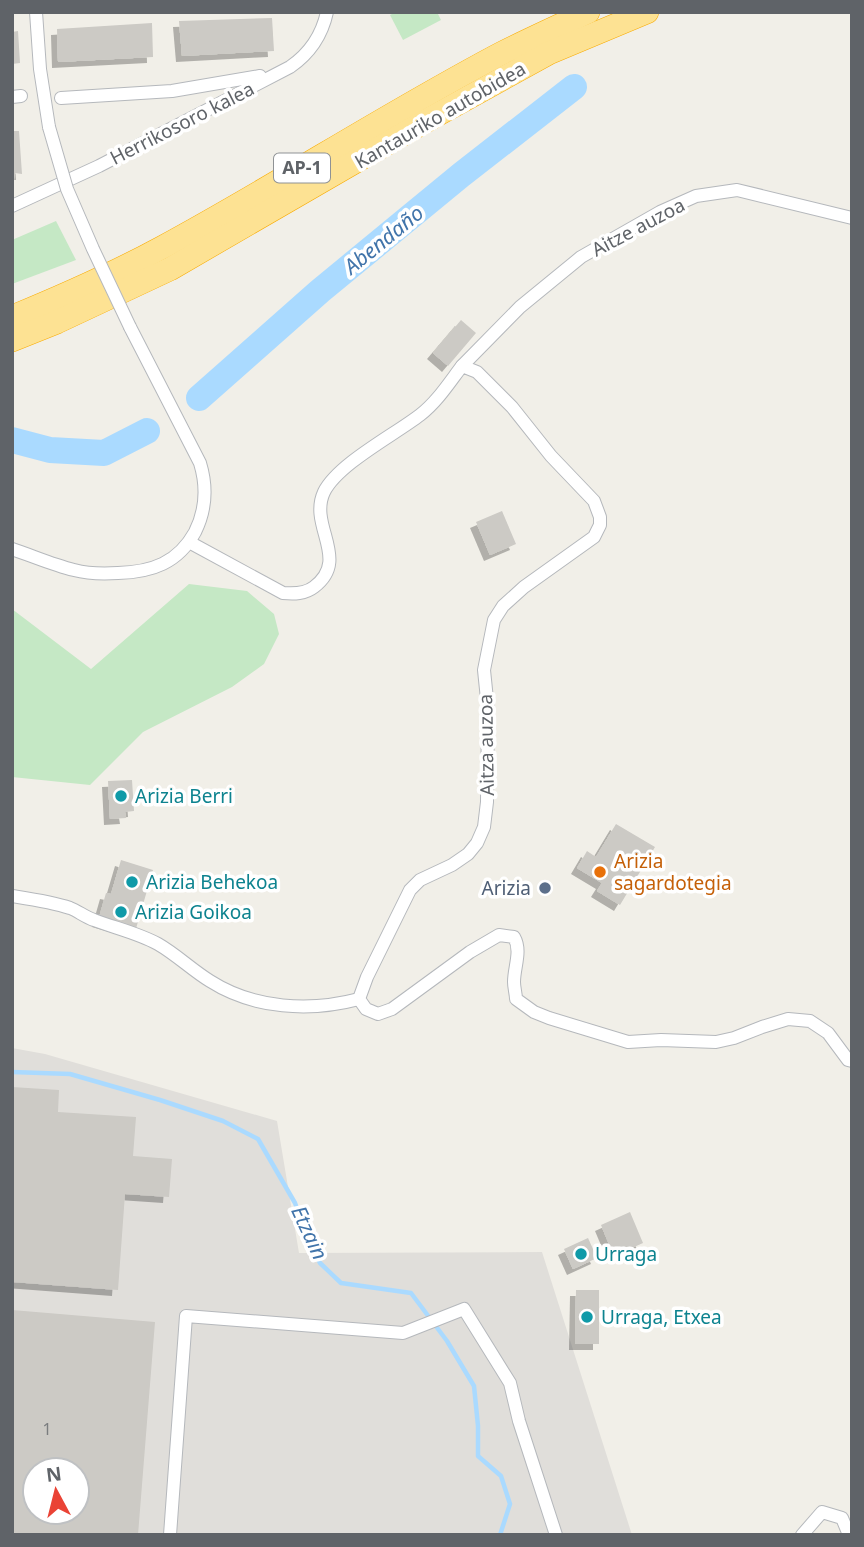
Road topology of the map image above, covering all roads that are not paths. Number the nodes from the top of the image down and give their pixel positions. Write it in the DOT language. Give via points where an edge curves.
graph roads {
  1 [pos="36,12"];
  2 [pos="327,12"];
  3 [pos="588,12"];
  4 [pos="647,12"];
  5 [pos="260,76"];
  6 [pos="61,99"];
  7 [pos="12,206"];
  8 [pos="852,218"];
  9 [pos="12,317"];
  10 [pos="12,340"];
  11 [pos="462,366"];
  12 [pos="189,542"];
  13 [pos="12,549"];
  14 [pos="12,896"];
  15 [pos="359,999"];
  16 [pos="852,1061"];
  17 [pos="170,1535"];
  18 [pos="556,1535"];
  19 [pos="802,1535"];
  20 [pos="849,1535"];
  1 -- 12 [label="street, bridge" via="48,127 67,189 204,475 202,513"];
  2 -- 7 [label="street, Herrikosoro kalea" via="311,48 290,67"];
  3 -- 9 [label="highway, Kantauriko autobidea / AP-1" via="491,59 160,248 74,292"];
  4 -- 10 [label="highway, Kantauriko autobidea / AP-1" via="549,53 170,269"];
  5 -- 6 [label="street" via="172,91"];
  8 -- 11 [label="street, Aitze auzoa" via="737,190 696,196 581,257 520,307"];
  11 -- 12 [label="street" via="422,413 345,467 327,486 320,517 329,565 310,590 283,593"];
  11 -- 15 [label="street, Aitza auzoa" via="477,372 512,407 594,500 600,525 594,537 524,587 494,620 484,670 488,709 484,827 468,854 419,880 410,890"];
  12 -- 13 [label="street" via="166,563 132,573 107,574 75,570"];
  14 -- 15 [label="street" via="69,908 145,937 212,982 269,1005 300,1007"];
  15 -- 16 [label="street" via="366,1009 378,1014 392,1009 470,952 499,935 508,936 517,943 516,999 549,1018 628,1042 716,1042 788,1019 810,1021 828,1033"];
  17 -- 18 [label="street" via="186,1316 403,1333 464,1309 510,1383"];
  19 -- 20 [label="street" via="822,1512 842,1518"];
}
